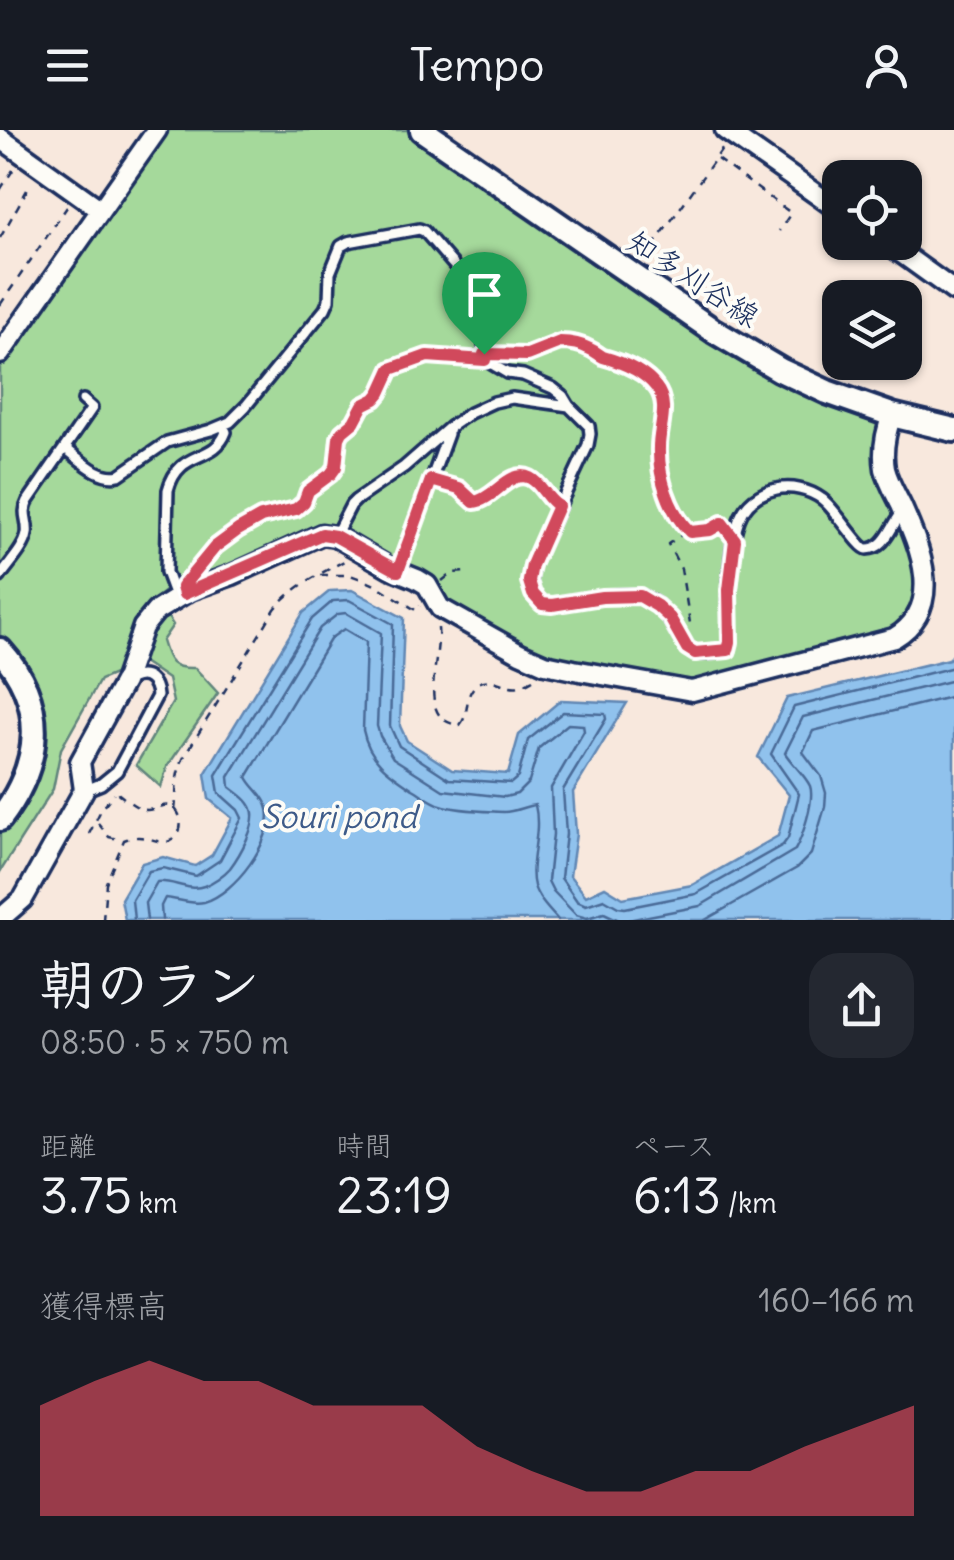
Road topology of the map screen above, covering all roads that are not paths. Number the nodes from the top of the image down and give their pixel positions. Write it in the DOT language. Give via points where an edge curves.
graph roads {
  1 [pos="157,130"];
  2 [pos="422,130"];
  3 [pos="729,132"];
  4 [pos="0,138"];
  5 [pos="822,197"];
  6 [pos="100,210"];
  7 [pos="911,260"];
  8 [pos="954,291"];
  9 [pos="0,354"];
  10 [pos="485,357"];
  11 [pos="83,400"];
  12 [pos="568,406"];
  13 [pos="892,415"];
  14 [pos="223,426"];
  15 [pos="448,429"];
  16 [pos="954,430"];
  17 [pos="65,448"];
  18 [pos="904,512"];
  19 [pos="335,536"];
  20 [pos="398,571"];
  21 [pos="0,577"];
  22 [pos="180,596"];
  23 [pos="0,650"];
  24 [pos="126,676"];
  25 [pos="84,790"];
  26 [pos="0,819"];
  27 [pos="0,919"];
  1 -- 6 [label="street"];
  2 -- 13 [label="street, 知多刈谷線" via="714,332 827,392"];
  3 -- 5 [label="street"];
  4 -- 6 [label="street"];
  6 -- 9 [label="street"];
  7 -- 8 [label="street"];
  10 -- 12 [label="lane" via="507,373 553,388"];
  10 -- 14 [label="lane" via="481,299 424,231 348,242 337,252 325,309"];
  10 -- 22 [label="lane" via="427,356 391,369 380,393 342,432 331,474 296,509 261,517 215,547"];
  11 -- 17 [label="lane" via="92,408"];
  12 -- 15 [label="lane" via="512,398"];
  12 -- 18 [label="lane" via="588,426 588,445 532,565 533,594 552,605 640,596 670,618 695,653 728,650 735,540 740,516 753,500 800,487 831,505 863,548 885,539"];
  13 -- 16 [label="street, 知多刈谷線"];
  13 -- 18 [label="street" via="885,466"];
  14 -- 17 [label="lane" via="167,442 110,477"];
  14 -- 22 [label="lane" via="220,445 186,461 171,478 166,572"];
  15 -- 19 [label="lane" via="356,500"];
  15 -- 20 [label="lane"];
  17 -- 21 [label="lane" via="28,501 28,533"];
  18 -- 20 [label="street" via="924,568 924,599 913,623 894,638 692,691 551,665 520,653 440,608 427,586"];
  19 -- 20 [label="street"];
  19 -- 22 [label="street" via="322,534"];
  22 -- 24 [label="street" via="143,627"];
  23 -- 26 [label="street" via="29,699 33,743 24,781"];
  24 -- 25 [label="street" via="80,762"];
  24 -- 25 [label="lane" via="147,677 157,696 117,771"];
  25 -- 27 [label="street" via="23,899"];
}
